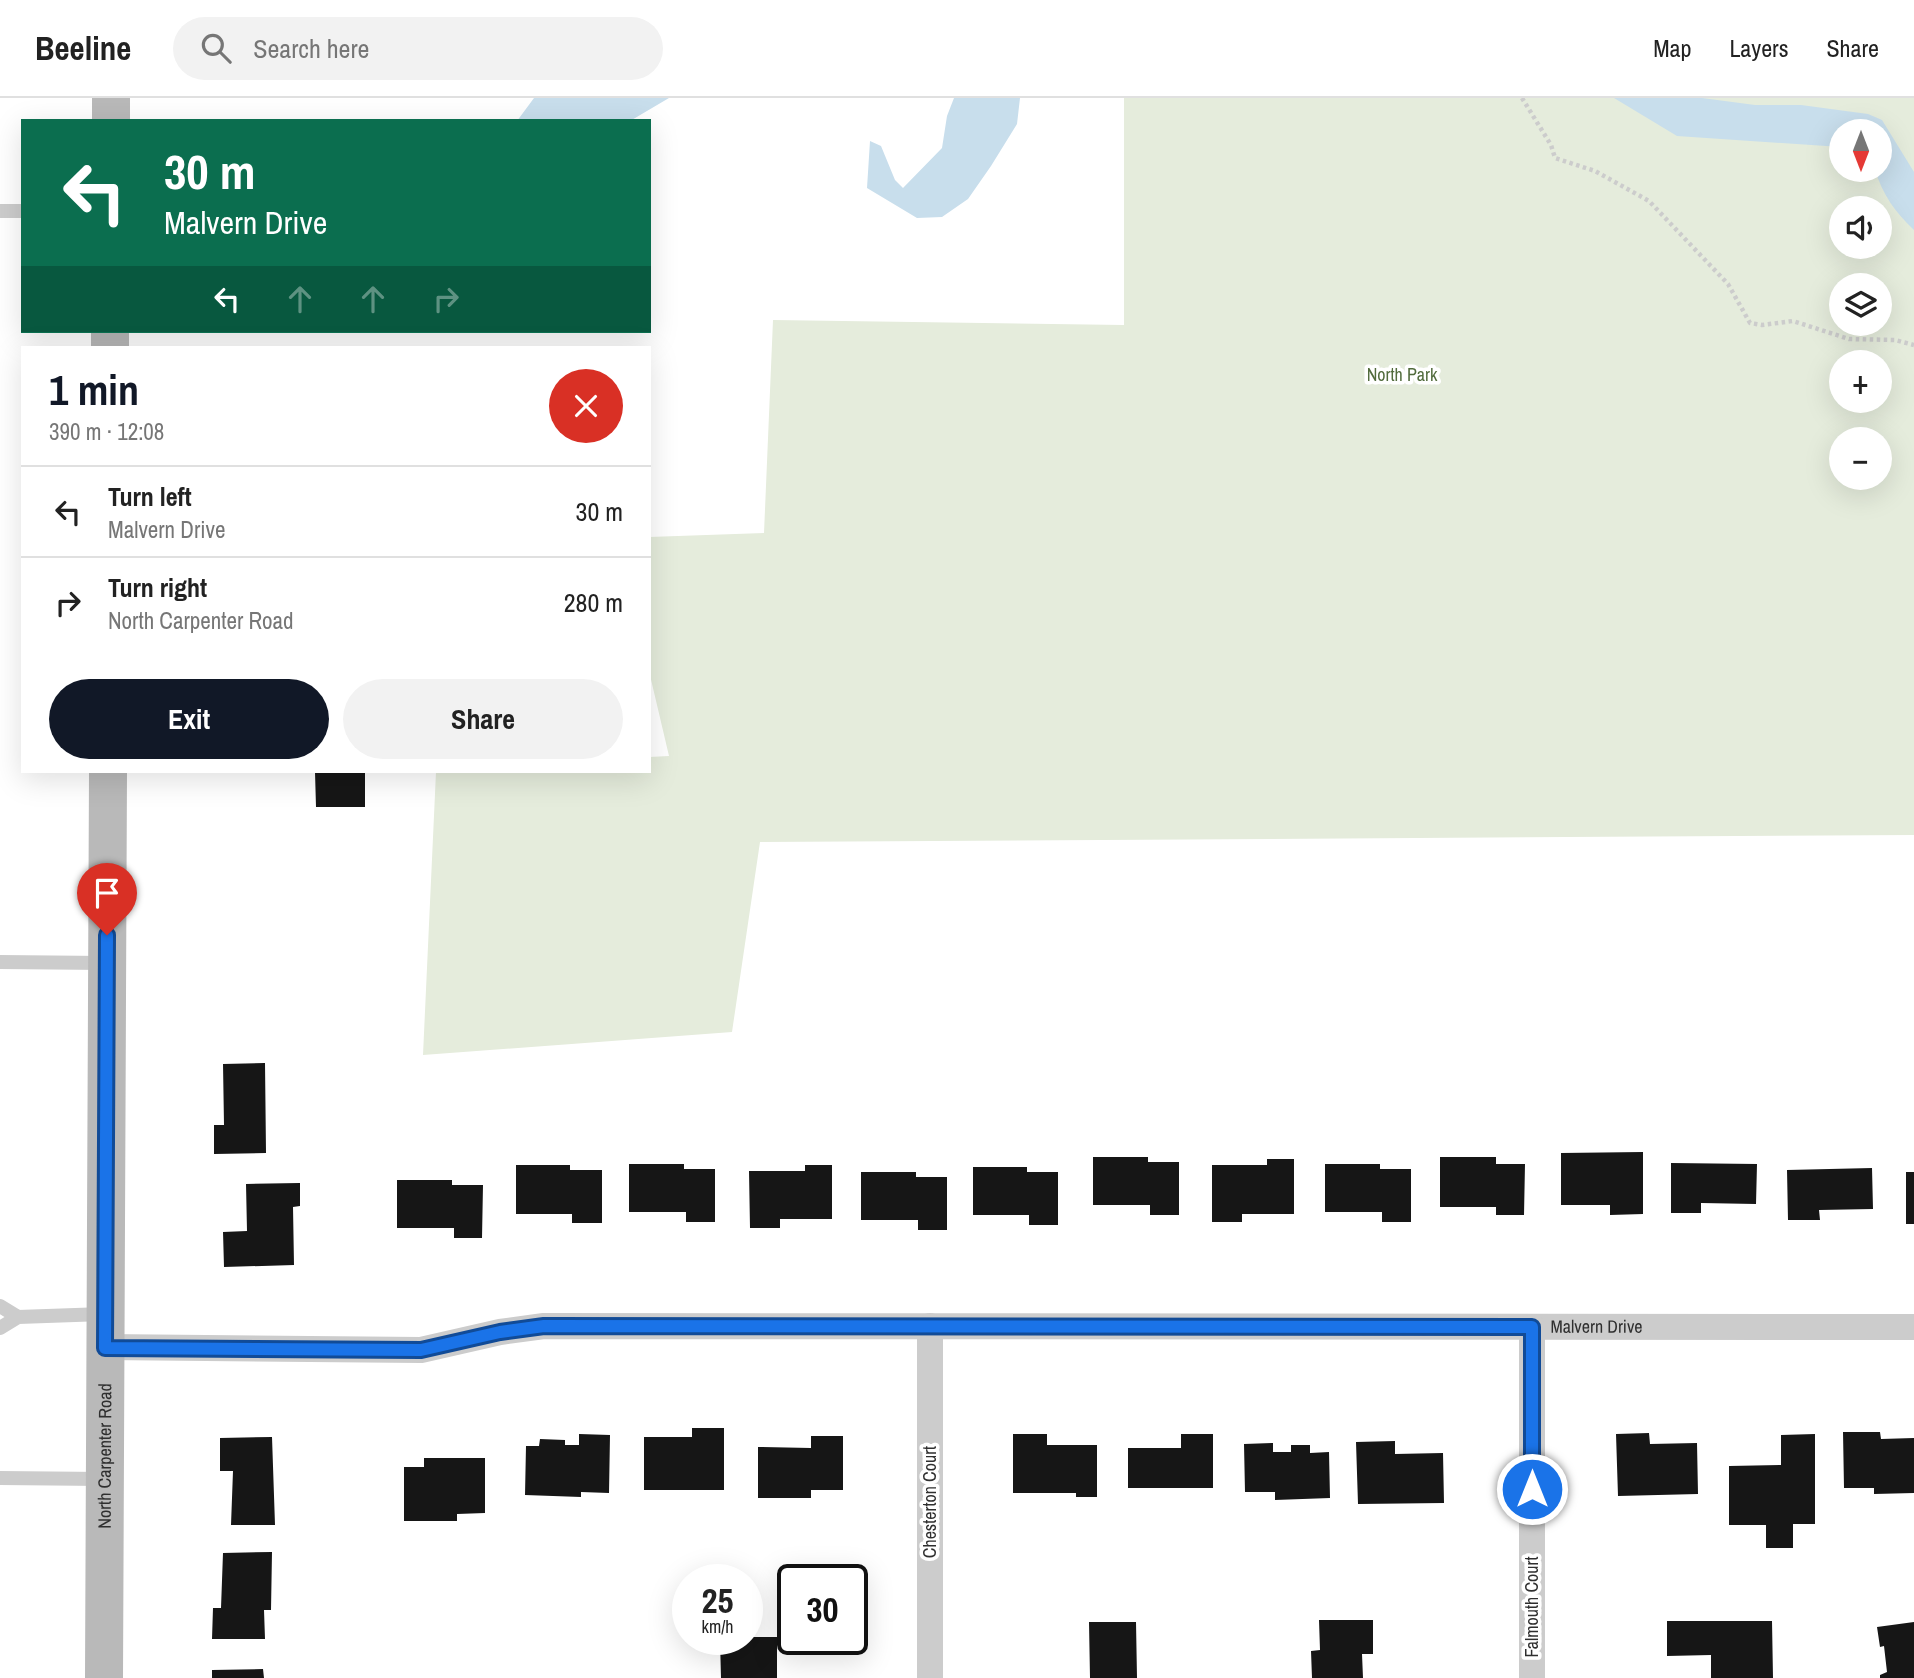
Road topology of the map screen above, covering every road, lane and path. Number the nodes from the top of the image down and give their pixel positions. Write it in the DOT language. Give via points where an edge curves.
graph roads {
  1 [pos="111,98"];
  2 [pos="1522,98"];
  3 [pos="111,119"];
  4 [pos="0,211"];
  5 [pos="21,211"];
  6 [pos="1914,345"];
  7 [pos="108,773"];
  8 [pos="0,962"];
  9 [pos="107,963"];
  10 [pos="0,1306"];
  11 [pos="18,1317"];
  12 [pos="930,1326"];
  13 [pos="1532,1327"];
  14 [pos="1914,1327"];
  15 [pos="0,1328"];
  16 [pos="105,1331"];
  17 [pos="0,1478"];
  18 [pos="105,1479"];
  19 [pos="104,1678"];
  20 [pos="930,1678"];
  21 [pos="1532,1678"];
  1 -- 3 [label="street"];
  2 -- 6 [label="path" via="1555,158 1595,171 1649,201 1728,284 1750,323 1793,321 1849,339"];
  4 -- 5 [label="lane"];
  7 -- 9 [label="street, North Carpenter Road"];
  8 -- 9 [label="lane"];
  9 -- 16 [label="street, North Carpenter Road"];
  10 -- 11 [label="lane"];
  11 -- 15 [label="lane"];
  11 -- 16 [label="lane"];
  12 -- 13 [label="street, Malvern Drive"];
  12 -- 16 [label="street, Malvern Drive" via="544,1326 421,1350"];
  12 -- 20 [label="street, Chesterton Court"];
  13 -- 14 [label="street, Malvern Drive"];
  13 -- 21 [label="street, Falmouth Court"];
  16 -- 18 [label="street, North Carpenter Road"];
  17 -- 18 [label="lane"];
  18 -- 19 [label="street, North Carpenter Road"];
}
